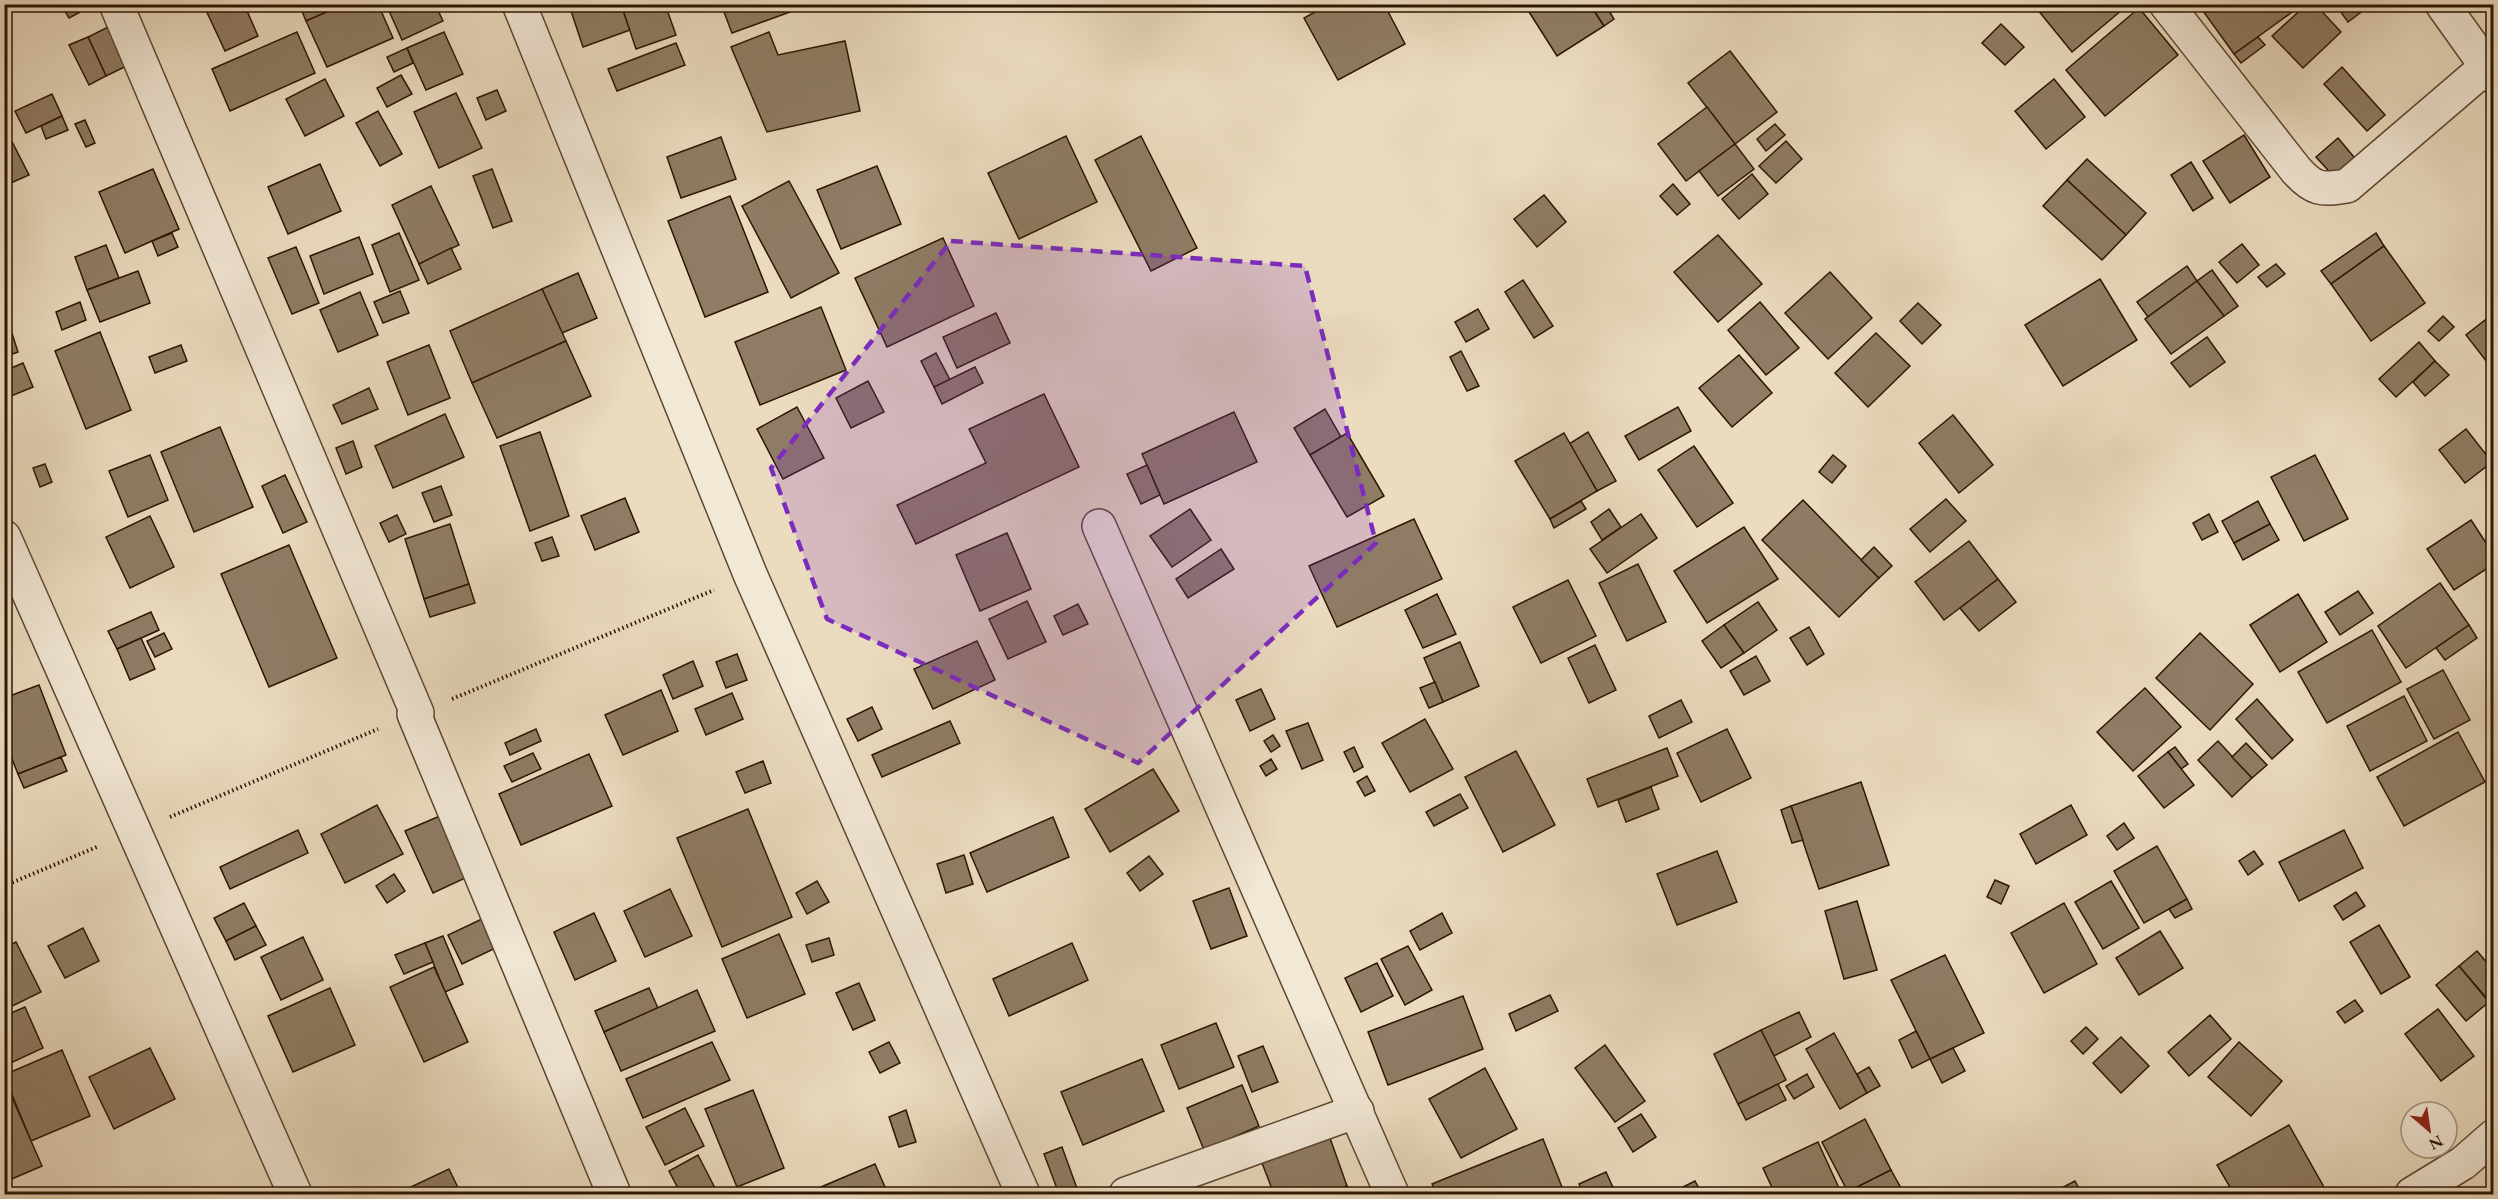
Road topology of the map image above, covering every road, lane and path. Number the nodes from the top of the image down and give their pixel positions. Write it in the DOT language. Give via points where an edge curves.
graph roads {
  1 [pos="116,4"];
  2 [pos="519,4"];
  3 [pos="2166,4"];
  4 [pos="2442,4"];
  5 [pos="2490,72"];
  6 [pos="1099,526"];
  7 [pos="4,537"];
  8 [pos="1357,1111"];
  9 [pos="2493,1136"];
  10 [pos="295,1194"];
  11 [pos="614,1194"];
  12 [pos="1023,1194"];
  13 [pos="1126,1194"];
  14 [pos="1392,1194"];
  15 [pos="2412,1194"];
  1 -- 11 [label="street"];
  2 -- 12 [label="street" via="750,574"];
  3 -- 5 [label="street" via="2296,170 2308,183 2325,189 2347,186"];
  4 -- 5 [label="street"];
  6 -- 8 [label="street"];
  7 -- 10 [label="street"];
  8 -- 13 [label="street"];
  8 -- 14 [label="street"];
  9 -- 15 [label="street" via="2463,1163"];
}
